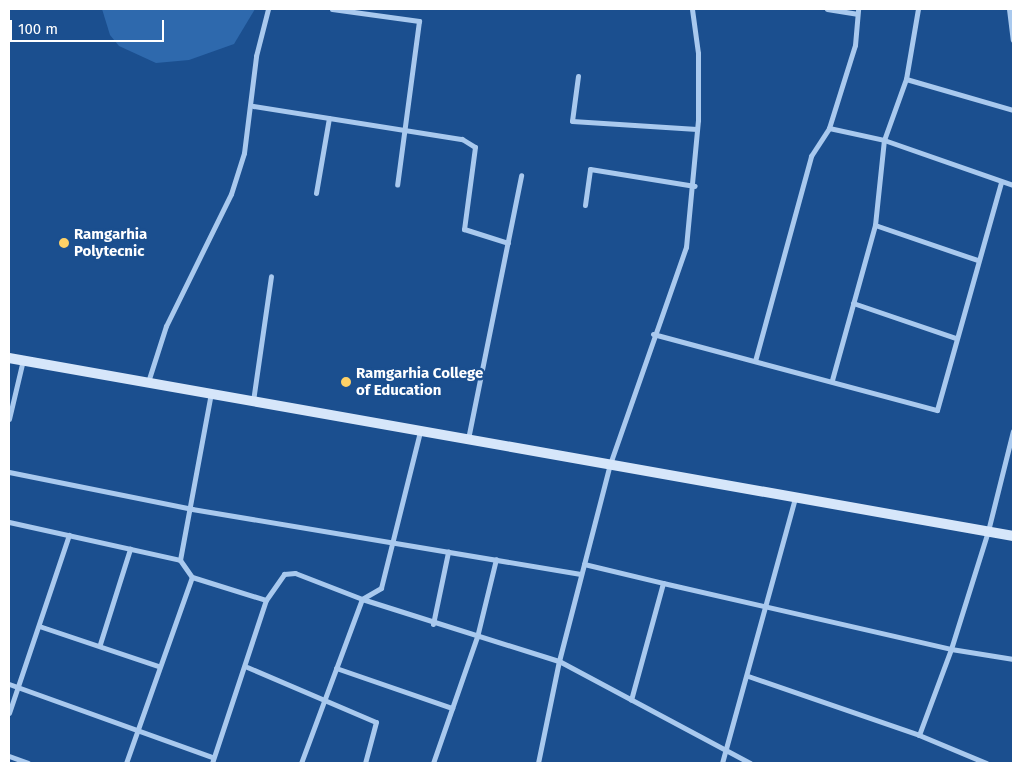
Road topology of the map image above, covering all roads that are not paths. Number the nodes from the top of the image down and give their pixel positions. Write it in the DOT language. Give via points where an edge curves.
graph roads {
  1 [pos="268,9"];
  2 [pos="332,9"];
  3 [pos="692,9"];
  4 [pos="827,9"];
  5 [pos="918,9"];
  6 [pos="1009,9"];
  7 [pos="857,11"];
  8 [pos="1013,40"];
  9 [pos="578,76"];
  10 [pos="906,79"];
  11 [pos="253,106"];
  12 [pos="1013,110"];
  13 [pos="329,118"];
  14 [pos="829,128"];
  15 [pos="697,129"];
  16 [pos="404,131"];
  17 [pos="884,140"];
  18 [pos="521,175"];
  19 [pos="1001,182"];
  20 [pos="397,184"];
  21 [pos="1013,185"];
  22 [pos="695,186"];
  23 [pos="316,193"];
  24 [pos="585,205"];
  25 [pos="875,225"];
  26 [pos="508,243"];
  27 [pos="977,260"];
  28 [pos="271,276"];
  29 [pos="852,303"];
  30 [pos="653,334"];
  31 [pos="956,338"];
  32 [pos="9,358"];
  33 [pos="23,360"];
  34 [pos="755,361"];
  35 [pos="832,380"];
  36 [pos="148,382"];
  37 [pos="211,394"];
  38 [pos="253,401"];
  39 [pos="9,419"];
  40 [pos="420,431"];
  41 [pos="1013,431"];
  42 [pos="468,439"];
  43 [pos="610,464"];
  44 [pos="9,472"];
  45 [pos="795,497"];
  46 [pos="192,509"];
  47 [pos="9,522"];
  48 [pos="988,531"];
  49 [pos="69,535"];
  50 [pos="1013,536"];
  51 [pos="393,542"];
  52 [pos="130,549"];
  53 [pos="448,552"];
  54 [pos="496,559"];
  55 [pos="180,560"];
  56 [pos="584,564"];
  57 [pos="581,574"];
  58 [pos="192,577"];
  59 [pos="663,583"];
  60 [pos="362,599"];
  61 [pos="266,600"];
  62 [pos="766,606"];
  63 [pos="433,624"];
  64 [pos="39,626"];
  65 [pos="477,637"];
  66 [pos="100,644"];
  67 [pos="951,649"];
  68 [pos="1013,659"];
  69 [pos="558,661"];
  70 [pos="158,666"];
  71 [pos="247,667"];
  72 [pos="336,668"];
  73 [pos="748,676"];
  74 [pos="9,684"];
  75 [pos="18,688"];
  76 [pos="324,700"];
  77 [pos="631,700"];
  78 [pos="452,708"];
  79 [pos="9,713"];
  80 [pos="137,731"];
  81 [pos="919,735"];
  82 [pos="726,752"];
  83 [pos="9,756"];
  84 [pos="212,757"];
  85 [pos="28,763"];
  86 [pos="126,763"];
  87 [pos="212,763"];
  88 [pos="301,763"];
  89 [pos="365,763"];
  90 [pos="433,763"];
  91 [pos="538,763"];
  92 [pos="722,763"];
  93 [pos="750,763"];
  94 [pos="986,763"];
  1 -- 11 [label="street" via="256,56"];
  2 -- 16 [label="street" via="419,21"];
  3 -- 15 [label="street" via="698,53"];
  4 -- 7 [label="street"];
  5 -- 10 [label="street"];
  6 -- 8 [label="street"];
  7 -- 14 [label="street" via="855,45"];
  9 -- 15 [label="street" via="572,121"];
  10 -- 12 [label="street"];
  10 -- 17 [label="street"];
  11 -- 13 [label="street"];
  11 -- 36 [label="street" via="231,194 166,326"];
  13 -- 16 [label="street"];
  13 -- 23 [label="street"];
  14 -- 17 [label="street"];
  14 -- 34 [label="street" via="811,156"];
  15 -- 22 [label="street"];
  16 -- 20 [label="street"];
  16 -- 26 [label="street" via="462,139 475,147 464,229"];
  17 -- 19 [label="street"];
  17 -- 25 [label="street"];
  18 -- 26 [label="street"];
  19 -- 21 [label="street"];
  19 -- 27 [label="street"];
  22 -- 24 [label="street" via="590,169"];
  22 -- 30 [label="street" via="686,247"];
  25 -- 27 [label="street"];
  25 -- 29 [label="street"];
  26 -- 42 [label="street"];
  27 -- 31 [label="street"];
  28 -- 38 [label="street"];
  29 -- 31 [label="street"];
  29 -- 35 [label="street"];
  30 -- 34 [label="street"];
  30 -- 43 [label="street"];
  31 -- 35 [label="street" via="937,410"];
  32 -- 33 [label="main road"];
  33 -- 36 [label="main road"];
  33 -- 39 [label="street"];
  34 -- 35 [label="street"];
  36 -- 37 [label="main road"];
  37 -- 38 [label="main road"];
  37 -- 46 [label="street"];
  38 -- 40 [label="main road"];
  40 -- 42 [label="main road"];
  40 -- 51 [label="street"];
  41 -- 48 [label="street"];
  42 -- 43 [label="main road"];
  43 -- 45 [label="main road"];
  43 -- 56 [label="street"];
  44 -- 46 [label="street"];
  45 -- 48 [label="main road"];
  45 -- 62 [label="street"];
  46 -- 51 [label="street"];
  46 -- 55 [label="street"];
  47 -- 49 [label="street"];
  48 -- 50 [label="main road"];
  48 -- 67 [label="street"];
  49 -- 52 [label="street"];
  49 -- 64 [label="street"];
  51 -- 53 [label="street"];
  51 -- 60 [label="street" via="382,588"];
  52 -- 55 [label="street"];
  52 -- 66 [label="street"];
  53 -- 54 [label="street"];
  53 -- 63 [label="street"];
  54 -- 57 [label="street"];
  54 -- 65 [label="street"];
  55 -- 58 [label="street"];
  56 -- 57 [label="street"];
  56 -- 59 [label="street"];
  57 -- 69 [label="street"];
  58 -- 61 [label="street"];
  58 -- 70 [label="street"];
  59 -- 62 [label="street"];
  59 -- 77 [label="street"];
  60 -- 61 [label="street" via="295,573 284,574"];
  60 -- 63 [label="street"];
  60 -- 72 [label="street"];
  61 -- 71 [label="street"];
  62 -- 67 [label="street"];
  62 -- 73 [label="street"];
  63 -- 65 [label="street"];
  64 -- 66 [label="street"];
  64 -- 75 [label="street"];
  65 -- 69 [label="street"];
  65 -- 78 [label="street"];
  66 -- 70 [label="street"];
  67 -- 68 [label="street"];
  67 -- 81 [label="street"];
  69 -- 77 [label="street"];
  69 -- 91 [label="street"];
  70 -- 80 [label="street"];
  71 -- 76 [label="street"];
  71 -- 84 [label="street"];
  72 -- 76 [label="street"];
  72 -- 78 [label="street"];
  73 -- 81 [label="street"];
  73 -- 82 [label="street"];
  74 -- 75 [label="street"];
  75 -- 79 [label="street"];
  75 -- 80 [label="street"];
  76 -- 88 [label="street"];
  76 -- 89 [label="street" via="376,722"];
  77 -- 82 [label="street"];
  78 -- 90 [label="street"];
  80 -- 84 [label="street"];
  80 -- 86 [label="street"];
  81 -- 94 [label="street"];
  82 -- 92 [label="street"];
  82 -- 93 [label="street"];
  83 -- 85 [label="street"];
  84 -- 87 [label="street"];
}
